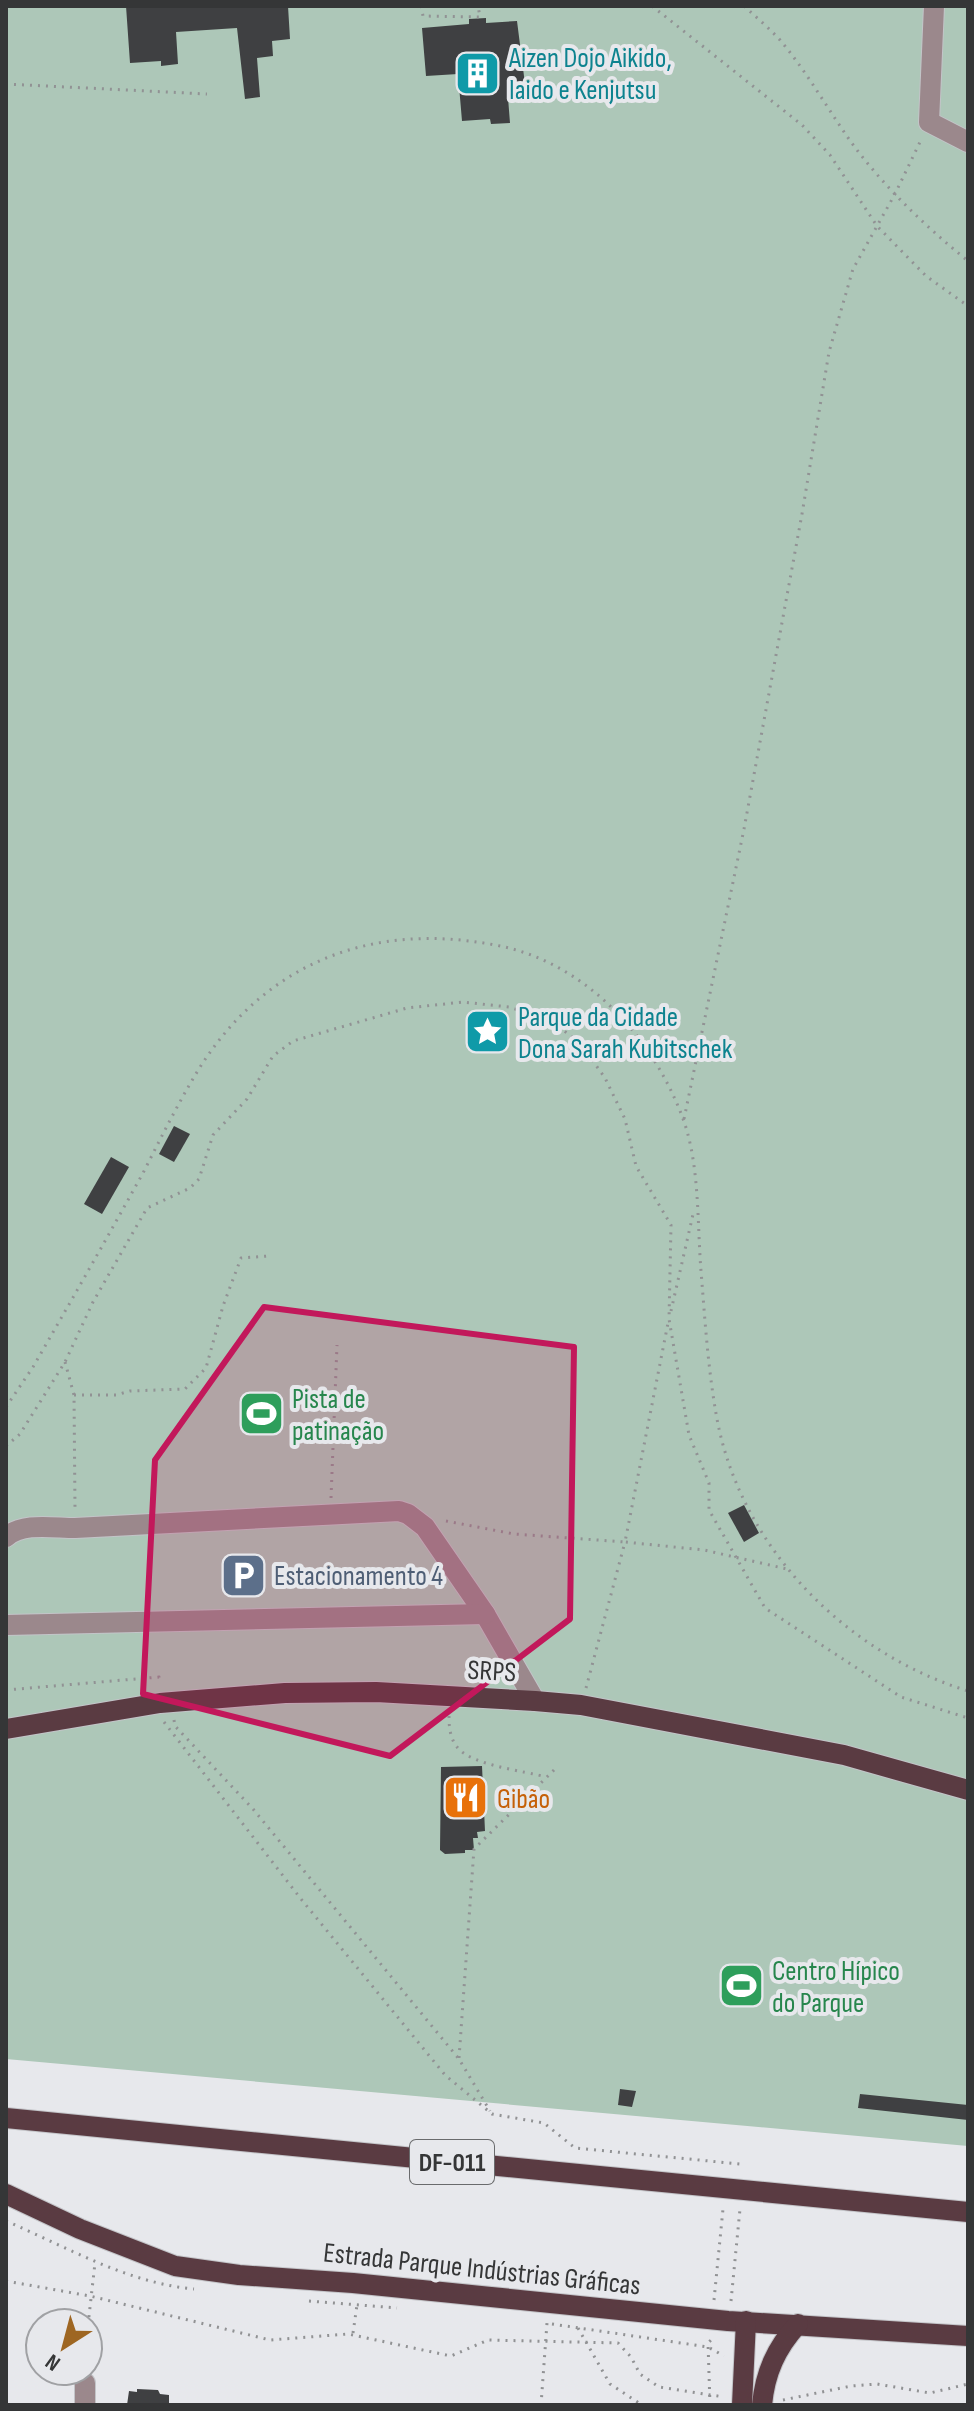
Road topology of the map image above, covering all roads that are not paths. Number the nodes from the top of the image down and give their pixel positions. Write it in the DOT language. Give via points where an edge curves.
graph roads {
  1 [pos="934,6"];
  2 [pos="968,142"];
  3 [pos="6,1537"];
  4 [pos="485,1614"];
  5 [pos="6,1625"];
  6 [pos="535,1701"];
  7 [pos="6,1729"];
  8 [pos="968,1790"];
  9 [pos="6,2118"];
  10 [pos="6,2194"];
  11 [pos="968,2212"];
  12 [pos="737,2321"];
  13 [pos="798,2324"];
  14 [pos="968,2336"];
  15 [pos="752,2402"];
  1 -- 2 [label="lane" via="929,122"];
  3 -- 4 [label="lane" via="27,1528 387,1510 408,1514 425,1527"];
  4 -- 5 [label="lane"];
  4 -- 6 [label="lane"];
  6 -- 7 [label="main road, SRPS" via="285,1693 166,1703"];
  6 -- 8 [label="main road, SRPS" via="844,1755"];
  9 -- 11 [label="main road, DF-011"];
  10 -- 12 [label="main road, Estrada Parque Indústrias Gráficas" via="175,2266"];
  12 -- 13 [label="main road, Estrada Parque Indústrias Gráficas"];
  12 -- 15 [label="main road"];
  13 -- 14 [label="main road, Estrada Parque Indústrias Gráficas"];
  13 -- 15 [label="main road" via="778,2348"];
}
